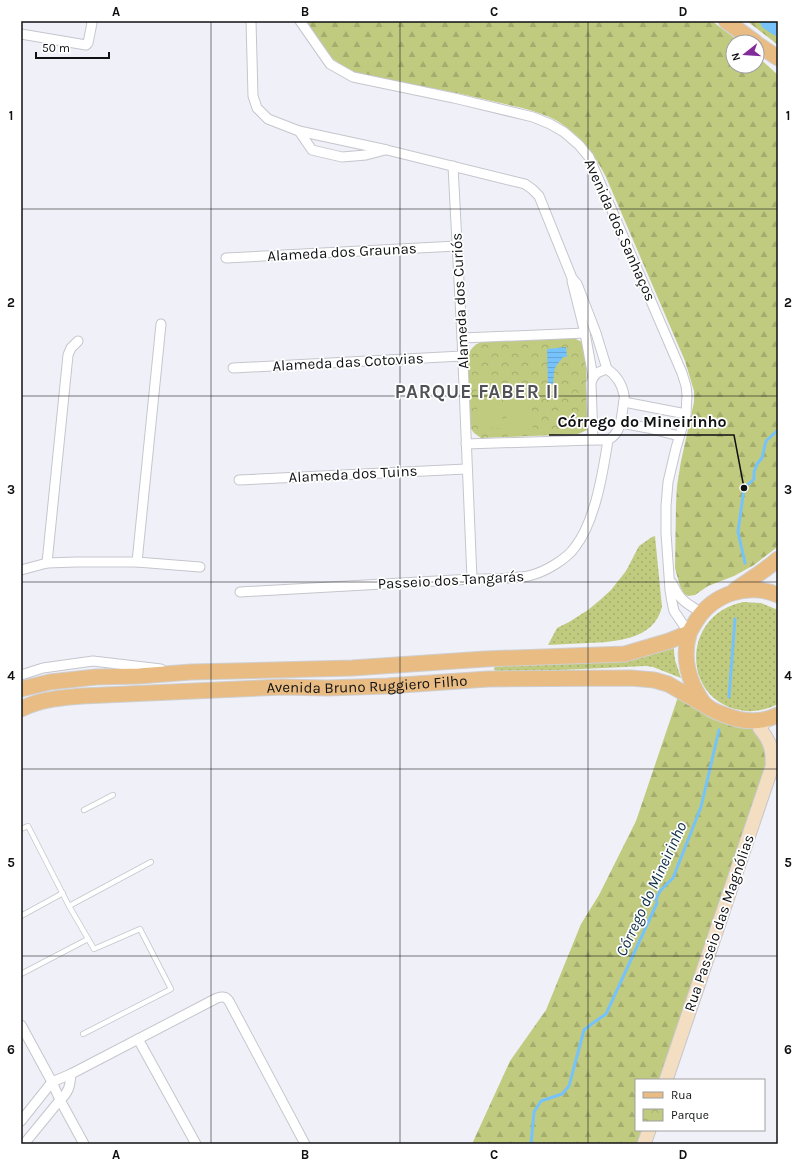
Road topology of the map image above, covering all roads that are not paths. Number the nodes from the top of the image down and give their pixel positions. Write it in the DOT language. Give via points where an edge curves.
graph roads {
  1 [pos="91,21"];
  2 [pos="251,21"];
  3 [pos="300,21"];
  4 [pos="726,21"];
  5 [pos="21,34"];
  6 [pos="743,34"];
  7 [pos="765,49"];
  8 [pos="778,58"];
  9 [pos="299,131"];
  10 [pos="386,150"];
  11 [pos="453,166"];
  12 [pos="457,246"];
  13 [pos="226,258"];
  14 [pos="572,278"];
  15 [pos="161,324"];
  16 [pos="585,333"];
  17 [pos="462,338"];
  18 [pos="78,341"];
  19 [pos="462,356"];
  20 [pos="233,368"];
  21 [pos="607,369"];
  22 [pos="593,377"];
  23 [pos="624,402"];
  24 [pos="686,414"];
  25 [pos="621,423"];
  26 [pos="680,436"];
  27 [pos="593,440"];
  28 [pos="608,440"];
  29 [pos="466,444"];
  30 [pos="466,469"];
  31 [pos="239,480"];
  32 [pos="778,560"];
  33 [pos="137,562"];
  34 [pos="47,563"];
  35 [pos="200,567"];
  36 [pos="21,570"];
  37 [pos="670,578"];
  38 [pos="472,579"];
  39 [pos="240,592"];
  40 [pos="731,593"];
  41 [pos="778,595"];
  42 [pos="702,613"];
  43 [pos="689,633"];
  44 [pos="485,659"];
  45 [pos="191,672"];
  46 [pos="21,675"];
  47 [pos="488,678"];
  48 [pos="21,689"];
  49 [pos="708,707"];
  50 [pos="21,709"];
  51 [pos="771,718"];
  52 [pos="778,749"];
  53 [pos="772,766"];
  54 [pos="113,794"];
  55 [pos="84,810"];
  56 [pos="21,829"];
  57 [pos="151,862"];
  58 [pos="63,893"];
  59 [pos="70,906"];
  60 [pos="21,916"];
  61 [pos="88,939"];
  62 [pos="21,974"];
  63 [pos="21,1025"];
  64 [pos="83,1034"];
  65 [pos="138,1039"];
  66 [pos="71,1074"];
  67 [pos="666,1079"];
  68 [pos="52,1082"];
  69 [pos="60,1100"];
  70 [pos="21,1121"];
  71 [pos="649,1131"];
  72 [pos="24,1144"];
  73 [pos="84,1144"];
  74 [pos="196,1144"];
  75 [pos="305,1144"];
  76 [pos="644,1144"];
  1 -- 5 [label="street" via="86,44"];
  2 -- 9 [label="street" via="254,103 260,113 268,119"];
  3 -- 24 [label="street, Avenida dos Sanhaços" via="330,64 353,77 533,117 558,128 579,145 593,165 682,373 686,386"];
  4 -- 6 [label="main road"];
  7 -- 8 [label="main road"];
  9 -- 10 [label="street"];
  9 -- 10 [label="street" via="312,150 342,157"];
  10 -- 11 [label="street"];
  11 -- 12 [label="street, Alameda dos Curiós"];
  11 -- 14 [label="street" via="532,188 539,196"];
  12 -- 13 [label="street, Alameda dos Graunas"];
  12 -- 17 [label="street, Alameda dos Curiós"];
  14 -- 16 [label="street"];
  14 -- 21 [label="street" via="588,310"];
  15 -- 33 [label="street"];
  16 -- 17 [label="street"];
  16 -- 22 [label="street"];
  17 -- 19 [label="street, Alameda dos Curiós"];
  18 -- 34 [label="street" via="68,355"];
  19 -- 20 [label="street, Alameda das Cotovias"];
  19 -- 29 [label="street, Alameda dos Curiós"];
  21 -- 22 [label="street"];
  21 -- 23 [label="street" via="618,380"];
  22 -- 27 [label="street"];
  23 -- 24 [label="street"];
  23 -- 25 [label="street"];
  24 -- 26 [label="street, Avenida dos Sanhaços"];
  25 -- 26 [label="street"];
  25 -- 28 [label="street" via="619,431"];
  26 -- 37 [label="street, Avenida dos Sanhaços" via="668,482 666,506"];
  27 -- 28 [label="street"];
  27 -- 29 [label="street"];
  28 -- 38 [label="street, Passeio dos Tangarás" via="592,512 575,548 557,564 532,575 503,579"];
  29 -- 30 [label="street, Alameda dos Curiós"];
  30 -- 31 [label="street, Alameda dos Tuins"];
  30 -- 38 [label="street, Alameda dos Curiós"];
  32 -- 40 [label="main road"];
  33 -- 34 [label="street"];
  33 -- 35 [label="street"];
  34 -- 36 [label="street"];
  37 -- 42 [label="street, Avenida dos Sanhaços" via="679,597"];
  37 -- 43 [label="street, Avenida dos Sanhaços" via="674,611"];
  38 -- 39 [label="street, Passeio dos Tangarás"];
  40 -- 41 [label="main road" via="754,589"];
  40 -- 42 [label="main road" via="715,600"];
  42 -- 43 [label="main road"];
  43 -- 44 [label="main road, Avenida Bruno Ruggiero Filho" via="625,654"];
  43 -- 49 [label="main road" via="686,659 689,675"];
  44 -- 45 [label="main road, Avenida Bruno Ruggiero Filho" via="352,668"];
  44 -- 47 [label="main road"];
  45 -- 46 [label="street, Avenida Bruno Ruggiero Filho" via="93,661 43,668"];
  45 -- 48 [label="main road, Avenida Bruno Ruggiero Filho" via="96,677 50,682"];
  47 -- 49 [label="main road, Avenida Bruno Ruggiero Filho" via="654,680 668,684"];
  47 -- 50 [label="main road, Avenida Bruno Ruggiero Filho" via="387,686 283,687 82,696 54,698"];
  49 -- 51 [label="main road, Avenida Bruno Ruggiero Filho" via="734,719 747,721"];
  51 -- 53 [label="street, Rua Passeio das Magnólias" via="760,729 770,746"];
  52 -- 53 [label="street, Rua Passeio das Magnólias"];
  53 -- 67 [label="street, Rua Passeio das Magnólias"];
  54 -- 55 [label="lane"];
  56 -- 58 [label="lane" via="28,826"];
  57 -- 59 [label="lane"];
  58 -- 59 [label="lane"];
  58 -- 60 [label="lane"];
  59 -- 61 [label="lane"];
  61 -- 62 [label="lane"];
  61 -- 64 [label="lane" via="94,949 140,929 171,989"];
  63 -- 68 [label="street"];
  65 -- 66 [label="street"];
  65 -- 74 [label="street"];
  65 -- 75 [label="street" via="217,998 226,997"];
  66 -- 68 [label="street"];
  66 -- 69 [label="street" via="70,1085"];
  68 -- 69 [label="street"];
  68 -- 70 [label="street"];
  69 -- 72 [label="street"];
  69 -- 73 [label="street"];
  71 -- 76 [label="street"];
}
